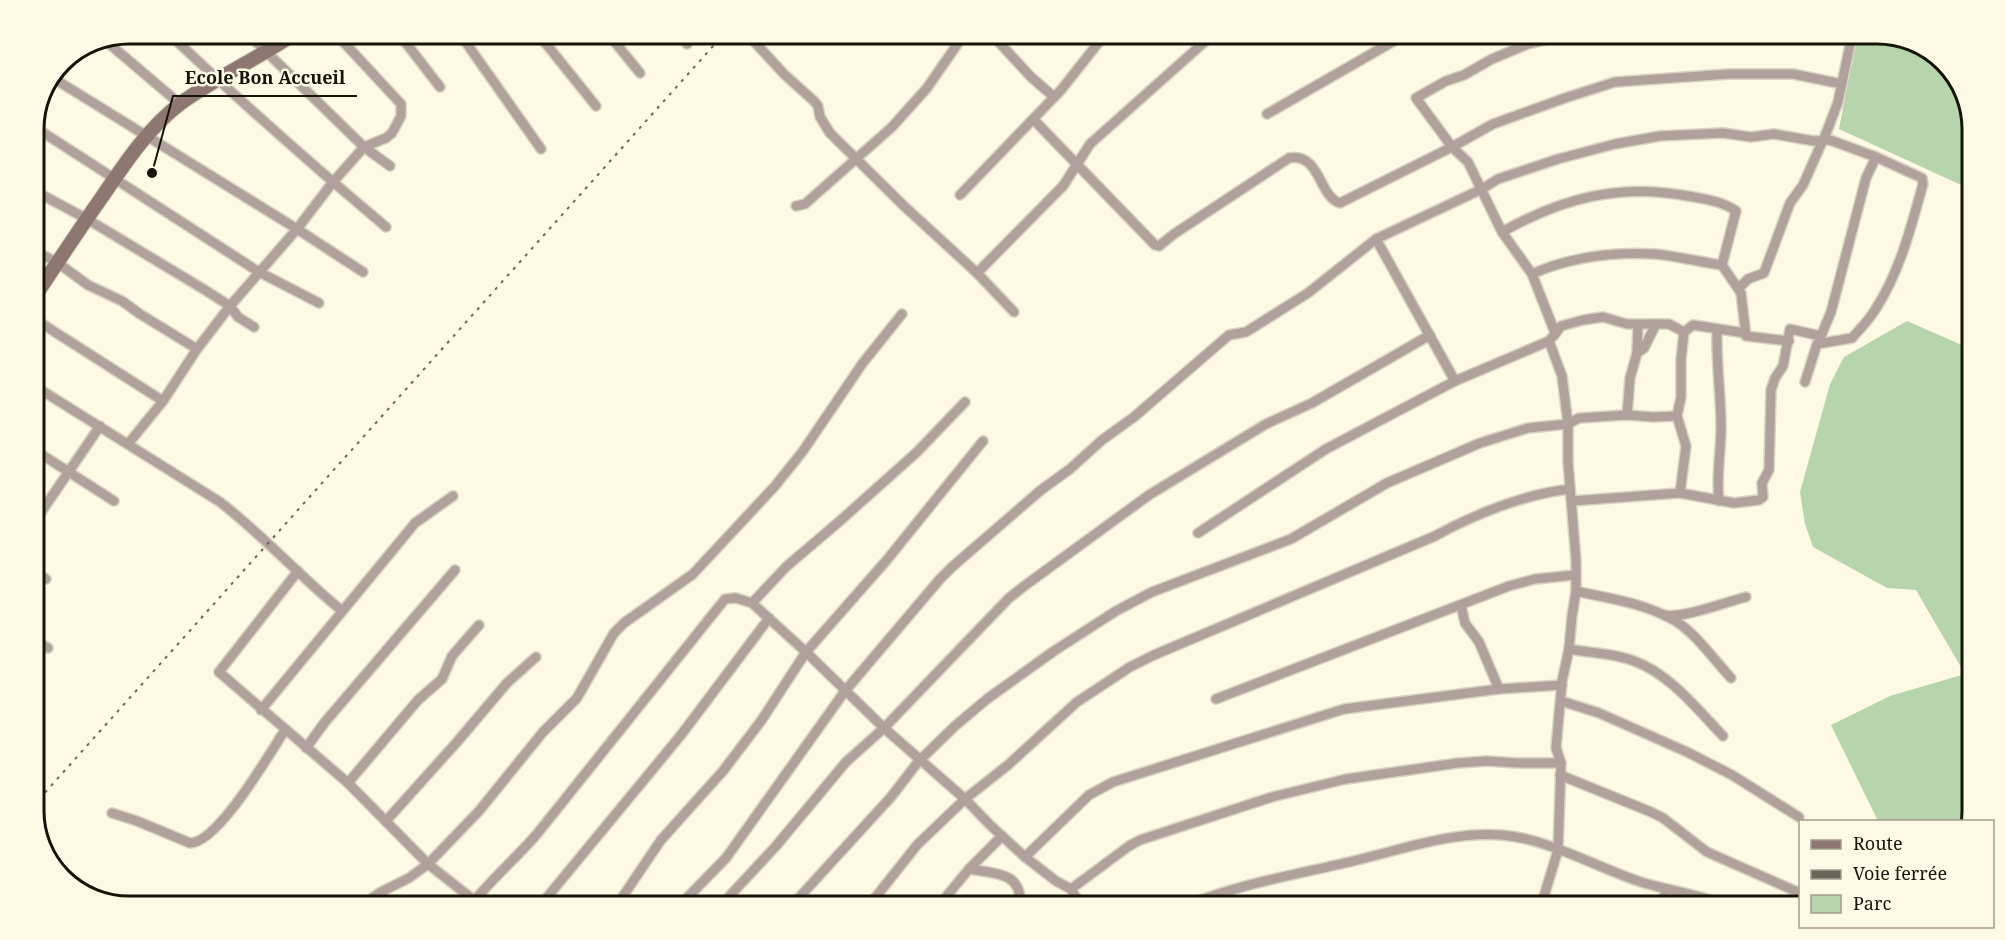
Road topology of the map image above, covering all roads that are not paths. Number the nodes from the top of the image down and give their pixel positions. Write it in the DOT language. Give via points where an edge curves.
graph roads {
  1 [pos="180,44"];
  2 [pos="259,44"];
  3 [pos="279,44"];
  4 [pos="345,44"];
  5 [pos="407,44"];
  6 [pos="467,44"];
  7 [pos="546,44"];
  8 [pos="616,44"];
  9 [pos="756,44"];
  10 [pos="957,44"];
  11 [pos="1007,44"];
  12 [pos="1097,44"];
  13 [pos="1203,44"];
  14 [pos="1389,44"];
  15 [pos="1528,44"];
  16 [pos="1850,44"];
  17 [pos="111,46"];
  18 [pos="267,52"];
  19 [pos="640,73"];
  20 [pos="217,79"];
  21 [pos="58,81"];
  22 [pos="1842,84"];
  23 [pos="440,87"];
  24 [pos="1054,97"];
  25 [pos="180,104"];
  26 [pos="596,106"];
  27 [pos="1268,114"];
  28 [pos="1034,120"];
  29 [pos="44,133"];
  30 [pos="146,135"];
  31 [pos="1824,140"];
  32 [pos="364,147"];
  33 [pos="1452,147"];
  34 [pos="541,149"];
  35 [pos="1876,157"];
  36 [pos="857,158"];
  37 [pos="1077,164"];
  38 [pos="390,166"];
  39 [pos="114,179"];
  40 [pos="333,182"];
  41 [pos="1482,189"];
  42 [pos="960,195"];
  43 [pos="44,196"];
  44 [pos="796,206"];
  45 [pos="87,219"];
  46 [pos="387,227"];
  47 [pos="297,229"];
  48 [pos="1502,232"];
  49 [pos="1376,239"];
  50 [pos="44,256"];
  51 [pos="58,263"];
  52 [pos="1722,265"];
  53 [pos="259,272"];
  54 [pos="363,272"];
  55 [pos="977,273"];
  56 [pos="1532,274"];
  57 [pos="44,283"];
  58 [pos="1739,288"];
  59 [pos="319,303"];
  60 [pos="230,306"];
  61 [pos="1014,312"];
  62 [pos="902,314"];
  63 [pos="1656,324"];
  64 [pos="44,325"];
  65 [pos="1638,325"];
  66 [pos="254,327"];
  67 [pos="1717,330"];
  68 [pos="1684,332"];
  69 [pos="1745,333"];
  70 [pos="1430,334"];
  71 [pos="1552,338"];
  72 [pos="1789,340"];
  73 [pos="1819,340"];
  74 [pos="197,349"];
  75 [pos="1637,353"];
  76 [pos="1455,381"];
  77 [pos="1805,382"];
  78 [pos="44,392"];
  79 [pos="163,401"];
  80 [pos="965,402"];
  81 [pos="1628,415"];
  82 [pos="1677,416"];
  83 [pos="1568,424"];
  84 [pos="100,426"];
  85 [pos="983,441"];
  86 [pos="128,444"];
  87 [pos="44,457"];
  88 [pos="68,473"];
  89 [pos="1570,489"];
  90 [pos="1680,493"];
  91 [pos="453,496"];
  92 [pos="114,501"];
  93 [pos="1572,501"];
  94 [pos="1719,501"];
  95 [pos="44,505"];
  96 [pos="1198,533"];
  97 [pos="455,570"];
  98 [pos="298,571"];
  99 [pos="1575,576"];
  100 [pos="1576,591"];
  101 [pos="1746,597"];
  102 [pos="752,603"];
  103 [pos="1461,605"];
  104 [pos="341,610"];
  105 [pos="1653,611"];
  106 [pos="769,618"];
  107 [pos="479,625"];
  108 [pos="44,646"];
  109 [pos="48,648"];
  110 [pos="1569,649"];
  111 [pos="806,652"];
  112 [pos="536,657"];
  113 [pos="1731,678"];
  114 [pos="1562,686"];
  115 [pos="1499,689"];
  116 [pos="845,691"];
  117 [pos="1216,699"];
  118 [pos="1561,701"];
  119 [pos="261,710"];
  120 [pos="884,728"];
  121 [pos="285,730"];
  122 [pos="1723,736"];
  123 [pos="306,748"];
  124 [pos="921,759"];
  125 [pos="1561,763"];
  126 [pos="1560,775"];
  127 [pos="348,783"];
  128 [pos="965,799"];
  129 [pos="112,813"];
  130 [pos="1799,817"];
  131 [pos="386,821"];
  132 [pos="1002,836"];
  133 [pos="1558,850"];
  134 [pos="1025,857"];
  135 [pos="428,864"];
  136 [pos="969,869"];
  137 [pos="1071,889"];
  138 [pos="1667,889"];
  139 [pos="1799,893"];
  140 [pos="375,896"];
  141 [pos="469,896"];
  142 [pos="479,896"];
  143 [pos="549,896"];
  144 [pos="623,896"];
  145 [pos="689,896"];
  146 [pos="730,896"];
  147 [pos="801,896"];
  148 [pos="877,896"];
  149 [pos="947,896"];
  150 [pos="1020,896"];
  151 [pos="1075,896"];
  152 [pos="1212,896"];
  153 [pos="1544,896"];
  154 [pos="1664,896"];
  155 [pos="1696,896"];
  1 -- 20 [label="street"];
  2 -- 18 [label="street"];
  3 -- 18 [label="street"];
  4 -- 32 [label="street" via="401,104 401,116 392,133"];
  5 -- 23 [label="street"];
  6 -- 34 [label="street"];
  7 -- 26 [label="street"];
  8 -- 19 [label="street"];
  9 -- 36 [label="street" via="814,101 830,133"];
  10 -- 36 [label="street" via="927,88"];
  11 -- 24 [label="street" via="1026,72"];
  12 -- 24 [label="street"];
  13 -- 37 [label="street" via="1090,144"];
  14 -- 27 [label="street"];
  15 -- 33 [label="street" via="1416,96"];
  16 -- 22 [label="street"];
  17 -- 25 [label="street"];
  18 -- 20 [label="street"];
  18 -- 32 [label="street"];
  20 -- 25 [label="street"];
  20 -- 40 [label="street"];
  21 -- 30 [label="street"];
  22 -- 31 [label="street"];
  22 -- 33 [label="street" via="1793,74 1615,82 1493,124"];
  24 -- 28 [label="street"];
  25 -- 30 [label="street"];
  28 -- 37 [label="street"];
  28 -- 42 [label="street"];
  29 -- 39 [label="street"];
  30 -- 39 [label="street"];
  30 -- 47 [label="street"];
  31 -- 35 [label="street"];
  31 -- 41 [label="street" via="1774,134 1660,136 1558,159 1498,179"];
  31 -- 58 [label="street" via="1790,203 1764,273 1748,279"];
  32 -- 38 [label="street"];
  32 -- 40 [label="street"];
  33 -- 37 [label="street" via="1340,203 1333,200 1311,165 1300,158 1289,158 1159,246"];
  33 -- 41 [label="street" via="1468,162"];
  35 -- 73 [label="street" via="1866,178 1831,312"];
  35 -- 73 [label="street" via="1923,180 1905,247 1875,310 1852,339"];
  36 -- 44 [label="street" via="805,204"];
  36 -- 55 [label="street"];
  37 -- 55 [label="street" via="1064,186"];
  39 -- 45 [label="street"];
  39 -- 53 [label="street"];
  40 -- 46 [label="street"];
  40 -- 47 [label="street"];
  41 -- 48 [label="street"];
  41 -- 49 [label="street"];
  43 -- 45 [label="street"];
  45 -- 51 [label="street"];
  45 -- 60 [label="street"];
  47 -- 53 [label="street"];
  47 -- 54 [label="street"];
  48 -- 52 [label="street" via="1567,203 1616,191 1659,190 1706,199 1736,211"];
  48 -- 56 [label="street"];
  49 -- 70 [label="street"];
  49 -- 116 [label="street" via="1308,293 1246,332 1229,335 1041,490 940,579"];
  50 -- 51 [label="street"];
  51 -- 57 [label="street"];
  51 -- 74 [label="street"];
  52 -- 56 [label="street" via="1655,254 1627,255 1582,258"];
  52 -- 58 [label="street"];
  53 -- 59 [label="street"];
  53 -- 60 [label="street"];
  55 -- 61 [label="street"];
  56 -- 71 [label="street"];
  58 -- 69 [label="street"];
  60 -- 66 [label="street" via="238,317"];
  60 -- 74 [label="street"];
  62 -- 135 [label="street" via="862,364 783,478 693,574 614,633 577,698"];
  63 -- 65 [label="street"];
  63 -- 68 [label="street" via="1669,324"];
  63 -- 75 [label="street" via="1644,348"];
  64 -- 79 [label="street"];
  65 -- 71 [label="street" via="1603,317 1583,320 1561,326"];
  65 -- 75 [label="street"];
  67 -- 68 [label="street" via="1693,325"];
  67 -- 69 [label="street"];
  67 -- 94 [label="street"];
  68 -- 82 [label="street"];
  69 -- 72 [label="street"];
  70 -- 76 [label="street"];
  70 -- 120 [label="street" via="1219,452 1073,549 1009,598"];
  71 -- 76 [label="street"];
  71 -- 83 [label="street" via="1562,375"];
  72 -- 73 [label="street" via="1790,329"];
  72 -- 94 [label="street" via="1783,366 1771,390 1769,470 1761,483 1762,496 1759,500 1734,503"];
  73 -- 77 [label="street"];
  74 -- 79 [label="street"];
  75 -- 81 [label="street" via="1630,378"];
  76 -- 96 [label="street" via="1326,449"];
  78 -- 84 [label="street"];
  79 -- 86 [label="street"];
  80 -- 102 [label="street" via="917,452 787,566"];
  81 -- 82 [label="street"];
  81 -- 83 [label="street" via="1579,418"];
  82 -- 90 [label="street" via="1686,446"];
  83 -- 89 [label="street"];
  83 -- 124 [label="street" via="1528,428 1480,443 1387,483 1291,539 1143,597 1054,651 987,699"];
  84 -- 86 [label="street"];
  84 -- 88 [label="street"];
  85 -- 111 [label="street"];
  86 -- 98 [label="street" via="220,502"];
  87 -- 88 [label="street"];
  88 -- 92 [label="street"];
  88 -- 95 [label="street"];
  89 -- 93 [label="street"];
  89 -- 128 [label="street" via="1545,492 1465,520 1436,536 1146,659 1077,702"];
  90 -- 93 [label="street"];
  90 -- 94 [label="street"];
  91 -- 104 [label="street" via="415,523"];
  93 -- 99 [label="street"];
  97 -- 123 [label="street"];
  98 -- 104 [label="street"];
  98 -- 119 [label="street" via="219,672"];
  99 -- 100 [label="street"];
  99 -- 103 [label="street" via="1523,581"];
  100 -- 105 [label="street" via="1631,602"];
  100 -- 110 [label="street"];
  101 -- 105 [label="street" via="1688,613 1667,616"];
  102 -- 106 [label="street"];
  102 -- 142 [label="street" via="725,599 537,834"];
  103 -- 115 [label="street"];
  103 -- 117 [label="street"];
  104 -- 119 [label="street"];
  105 -- 113 [label="street" via="1693,635"];
  106 -- 111 [label="street"];
  106 -- 143 [label="street" via="681,735"];
  107 -- 127 [label="street" via="453,656 442,679 418,700"];
  108 -- 109 [label="street"];
  110 -- 114 [label="street"];
  110 -- 122 [label="street" via="1633,661 1649,669 1678,689"];
  111 -- 116 [label="street"];
  111 -- 144 [label="street" via="761,722 661,840"];
  112 -- 131 [label="street" via="507,683"];
  114 -- 115 [label="street"];
  114 -- 118 [label="street"];
  115 -- 134 [label="street" via="1344,710 1113,782 1083,800"];
  116 -- 120 [label="street"];
  116 -- 145 [label="street" via="726,858"];
  118 -- 125 [label="street" via="1556,748"];
  118 -- 130 [label="street" via="1599,713 1687,752"];
  119 -- 121 [label="street"];
  120 -- 124 [label="street"];
  120 -- 146 [label="street" via="846,762"];
  121 -- 123 [label="street"];
  121 -- 129 [label="street" via="247,790 196,843"];
  123 -- 127 [label="street"];
  124 -- 128 [label="street"];
  124 -- 147 [label="street"];
  125 -- 126 [label="street"];
  125 -- 137 [label="street" via="1458,763 1346,779 1272,797 1140,840"];
  126 -- 133 [label="street"];
  126 -- 139 [label="street" via="1657,815 1707,852"];
  127 -- 131 [label="street"];
  128 -- 132 [label="street"];
  128 -- 148 [label="street" via="917,845"];
  131 -- 135 [label="street"];
  132 -- 134 [label="street"];
  132 -- 136 [label="street"];
  133 -- 138 [label="street"];
  133 -- 152 [label="street" via="1526,839 1479,835 1393,850"];
  133 -- 153 [label="street"];
  134 -- 137 [label="street"];
  135 -- 140 [label="street"];
  135 -- 141 [label="street"];
  136 -- 149 [label="street"];
  136 -- 150 [label="street" via="1008,877 1016,882"];
  137 -- 151 [label="street"];
  138 -- 154 [label="street"];
  138 -- 155 [label="street"];
}
